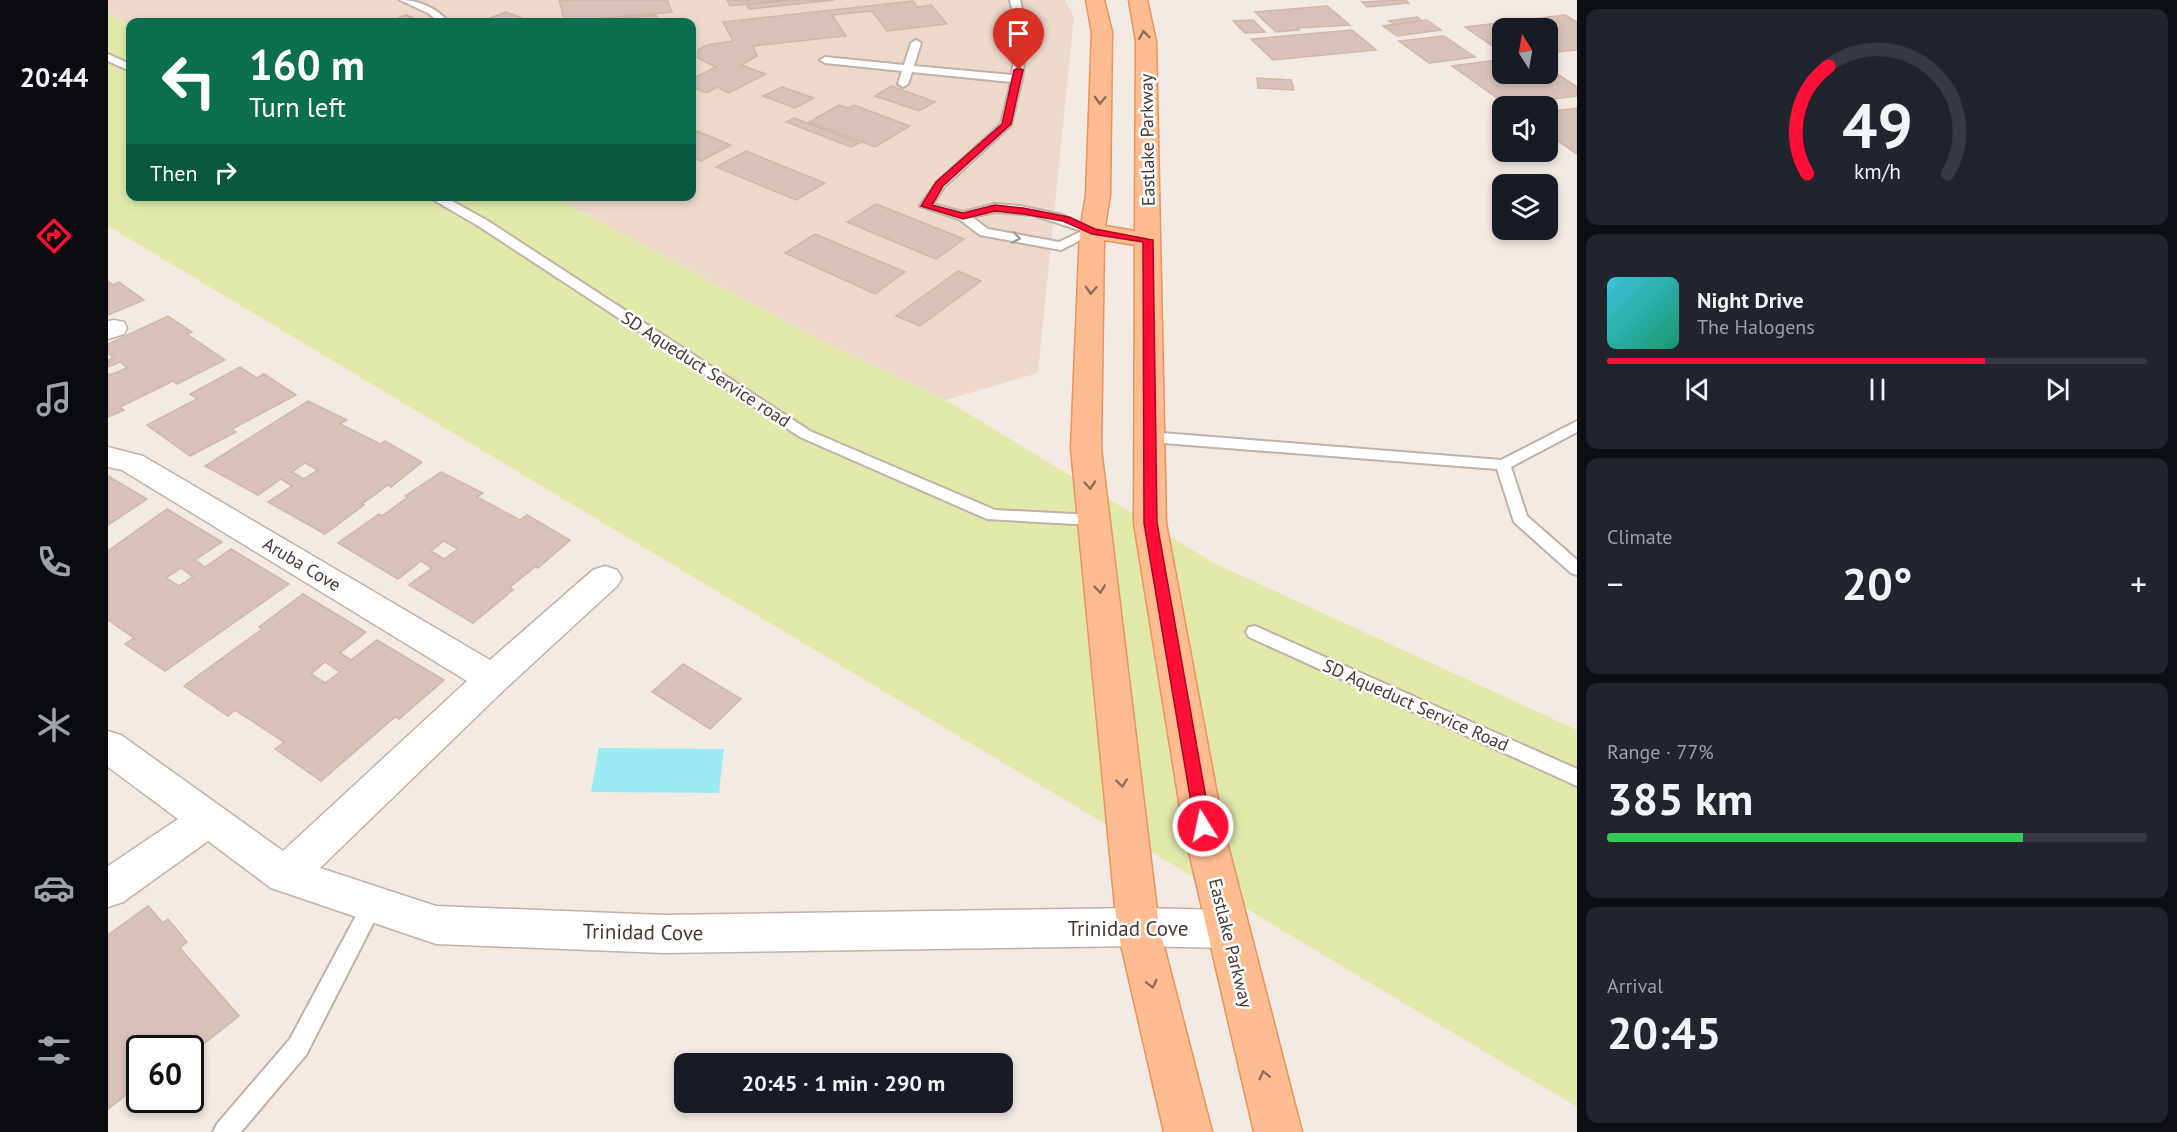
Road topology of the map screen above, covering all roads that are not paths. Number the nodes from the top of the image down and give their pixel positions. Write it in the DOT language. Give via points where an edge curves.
graph roads {
  1 [pos="405,0"];
  2 [pos="1015,0"];
  3 [pos="1095,0"];
  4 [pos="1138,0"];
  5 [pos="439,18"];
  6 [pos="916,43"];
  7 [pos="108,57"];
  8 [pos="825,60"];
  9 [pos="126,66"];
  10 [pos="908,68"];
  11 [pos="1017,79"];
  12 [pos="903,84"];
  13 [pos="442,201"];
  14 [pos="963,216"];
  15 [pos="1092,231"];
  16 [pos="1148,240"];
  17 [pos="1577,426"];
  18 [pos="1150,437"];
  19 [pos="108,457"];
  20 [pos="1503,465"];
  21 [pos="1093,520"];
  22 [pos="1577,569"];
  23 [pos="605,578"];
  24 [pos="1255,632"];
  25 [pos="492,679"];
  26 [pos="108,746"];
  27 [pos="1577,778"];
  28 [pos="209,819"];
  29 [pos="285,875"];
  30 [pos="108,889"];
  31 [pos="373,904"];
  32 [pos="1138,927"];
  33 [pos="1227,929"];
  34 [pos="225,1132"];
  35 [pos="1188,1132"];
  36 [pos="1278,1132"];
  1 -- 5 [label="lane"];
  2 -- 11 [label="lane" via="1022,32"];
  3 -- 15 [label="main road, one-way" via="1102,32 1098,195"];
  16 -- 4 [label="main road, Eastlake Parkway, one-way" via="1146,41"];
  6 -- 10 [label="lane"];
  7 -- 9 [label="lane"];
  8 -- 10 [label="lane"];
  10 -- 11 [label="lane"];
  10 -- 12 [label="lane"];
  11 -- 14 [label="lane" via="1006,124 940,184 926,206"];
  13 -- 21 [label="lane, SD Aqueduct Service road" via="484,224 805,434 993,515"];
  14 -- 15 [label="lane" via="995,208 1023,211 1065,219"];
  14 -- 15 [label="lane, one-way" via="984,232 1061,246"];
  15 -- 16 [label="main road"];
  15 -- 21 [label="main road, one-way" via="1086,448"];
  16 -- 18 [label="main road, Eastlake Parkway"];
  17 -- 20 [label="lane"];
  18 -- 20 [label="lane"];
  18 -- 33 [label="main road, Eastlake Parkway" via="1150,523 1203,826"];
  19 -- 25 [label="street, Aruba Cove" via="118,457 142,469"];
  20 -- 22 [label="lane" via="1520,518"];
  21 -- 32 [label="main road, one-way"];
  23 -- 25 [label="street"];
  24 -- 27 [label="lane, SD Aqueduct Service Road"];
  25 -- 29 [label="street"];
  26 -- 28 [label="street, Trinidad Cove"];
  28 -- 29 [label="street, Trinidad Cove"];
  28 -- 30 [label="street"];
  29 -- 31 [label="street, Trinidad Cove"];
  31 -- 32 [label="street, Trinidad Cove" via="436,924 664,934"];
  31 -- 34 [label="lane" via="298,1047"];
  32 -- 33 [label="street, Trinidad Cove"];
  32 -- 35 [label="main road, one-way"];
  36 -- 33 [label="main road, Eastlake Parkway, one-way"];
}
